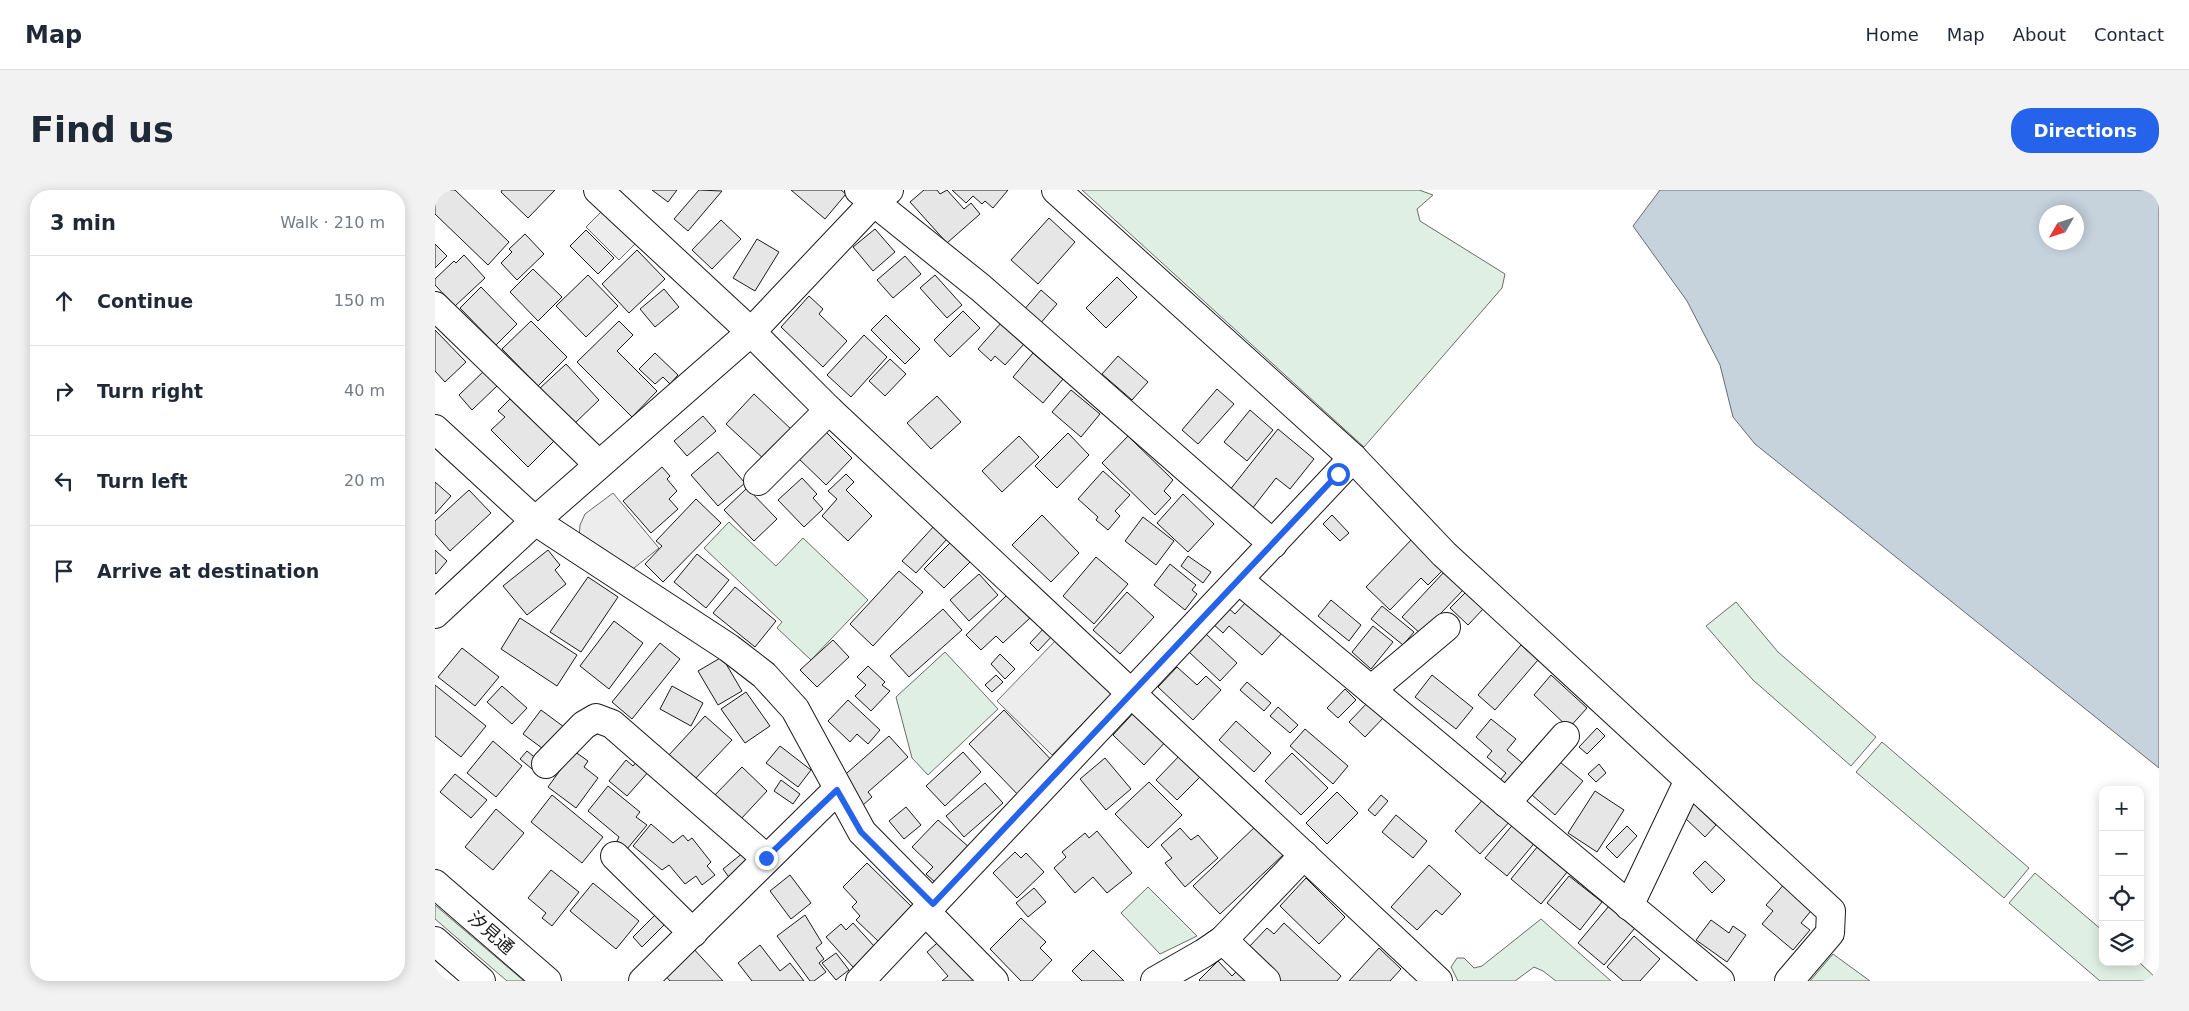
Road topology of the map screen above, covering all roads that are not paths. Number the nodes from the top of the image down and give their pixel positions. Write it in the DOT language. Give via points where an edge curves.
graph roads {
  1 [pos="598,190"];
  2 [pos="1056,190"];
  3 [pos="874,194"];
  4 [pos="435,306"];
  5 [pos="751,332"];
  6 [pos="829,410"];
  7 [pos="435,429"];
  8 [pos="1353,458"];
  9 [pos="599,464"];
  10 [pos="758,481"];
  11 [pos="535,521"];
  12 [pos="1273,544"];
  13 [pos="1239,580"];
  14 [pos="437,610"];
  15 [pos="1446,627"];
  16 [pos="1371,690"];
  17 [pos="1131,694"];
  18 [pos="1565,736"];
  19 [pos="546,764"];
  20 [pos="1689,780"];
  21 [pos="837,790"];
  22 [pos="1506,803"];
  23 [pos="1303,855"];
  24 [pos="615,856"];
  25 [pos="766,858"];
  26 [pos="435,884"];
  27 [pos="1629,906"];
  28 [pos="929,908"];
  29 [pos="693,933"];
  30 [pos="1223,940"];
  31 [pos="435,941"];
  32 [pos="1425,977"];
  33 [pos="870,978"];
  34 [pos="481,981"];
  35 [pos="547,981"];
  36 [pos="643,981"];
  37 [pos="994,981"];
  38 [pos="1155,981"];
  39 [pos="1266,981"];
  40 [pos="1719,981"];
  41 [pos="1789,981"];
  1 -- 5 [label="street"];
  2 -- 8 [label="street"];
  3 -- 5 [label="street"];
  3 -- 12 [label="street"];
  4 -- 9 [label="street"];
  5 -- 6 [label="street"];
  5 -- 9 [label="street"];
  6 -- 10 [label="street"];
  6 -- 17 [label="street"];
  7 -- 11 [label="street"];
  8 -- 12 [label="street"];
  8 -- 20 [label="street" via="1444,554"];
  9 -- 11 [label="street"];
  11 -- 14 [label="street"];
  11 -- 21 [label="street" via="729,648 764,675 795,709"];
  12 -- 13 [label="street"];
  13 -- 16 [label="street"];
  13 -- 17 [label="street"];
  15 -- 16 [label="street"];
  16 -- 22 [label="street"];
  17 -- 23 [label="street"];
  17 -- 28 [label="street"];
  18 -- 22 [label="street"];
  19 -- 25 [label="street" via="584,725 596,718 612,724"];
  20 -- 27 [label="street"];
  20 -- 41 [label="street" via="1831,911 1830,933"];
  21 -- 25 [label="street"];
  21 -- 28 [label="street" via="861,832"];
  22 -- 27 [label="street"];
  23 -- 30 [label="street"];
  23 -- 32 [label="street"];
  24 -- 29 [label="street"];
  25 -- 29 [label="street"];
  26 -- 35 [label="street, 汐見通"];
  27 -- 40 [label="street"];
  28 -- 33 [label="street"];
  28 -- 37 [label="street"];
  29 -- 36 [label="street"];
  30 -- 38 [label="street"];
  30 -- 39 [label="street"];
  31 -- 34 [label="street"];
}
